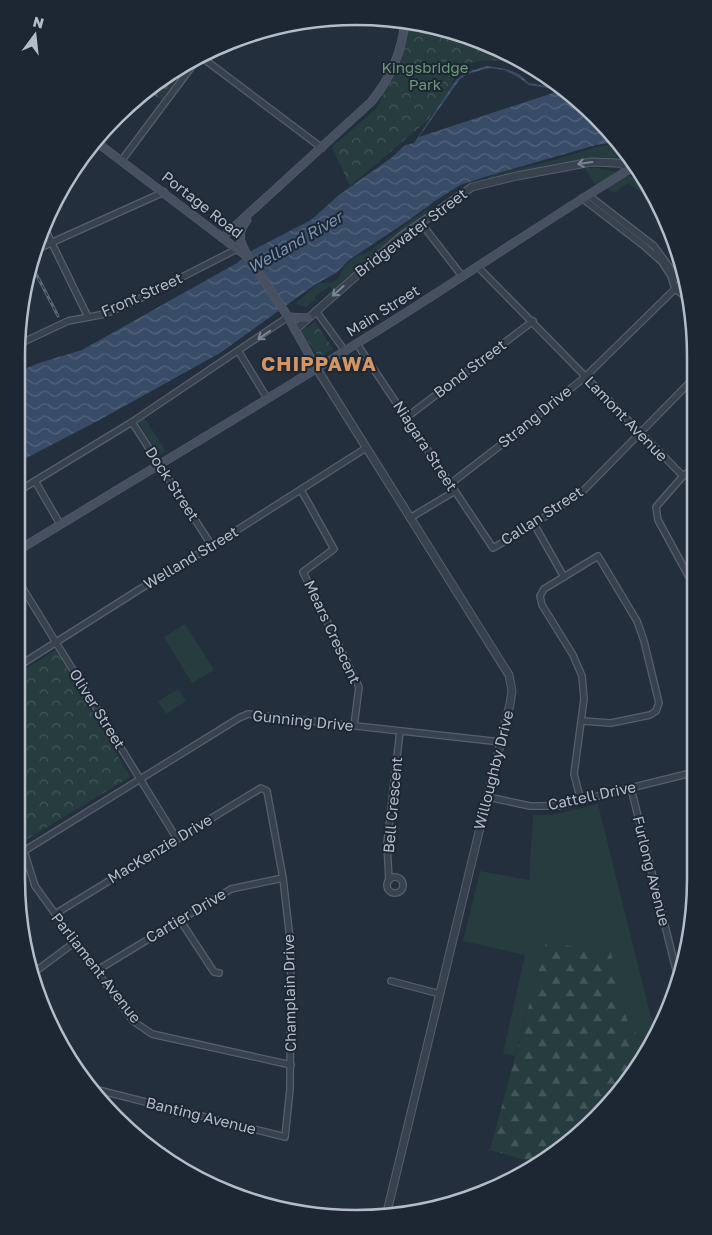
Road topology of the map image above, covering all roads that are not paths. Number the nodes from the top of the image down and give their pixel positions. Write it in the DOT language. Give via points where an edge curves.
graph roads {
  1 [pos="404,29"];
  2 [pos="206,61"];
  3 [pos="188,71"];
  4 [pos="101,145"];
  5 [pos="322,148"];
  6 [pos="122,160"];
  7 [pos="626,165"];
  8 [pos="630,170"];
  9 [pos="164,192"];
  10 [pos="585,196"];
  11 [pos="258,204"];
  12 [pos="421,223"];
  13 [pos="48,235"];
  14 [pos="222,238"];
  15 [pos="51,242"];
  16 [pos="45,245"];
  17 [pos="239,248"];
  18 [pos="478,267"];
  19 [pos="462,276"];
  20 [pos="678,277"];
  21 [pos="680,286"];
  22 [pos="675,288"];
  23 [pos="681,293"];
  24 [pos="316,311"];
  25 [pos="288,316"];
  26 [pos="88,317"];
  27 [pos="308,318"];
  28 [pos="533,321"];
  29 [pos="295,330"];
  30 [pos="26,341"];
  31 [pos="357,344"];
  32 [pos="345,351"];
  33 [pos="239,352"];
  34 [pos="317,369"];
  35 [pos="585,377"];
  36 [pos="687,385"];
  37 [pos="267,398"];
  38 [pos="407,417"];
  39 [pos="132,422"];
  40 [pos="640,433"];
  41 [pos="366,448"];
  42 [pos="159,464"];
  43 [pos="687,473"];
  44 [pos="683,476"];
  45 [pos="35,480"];
  46 [pos="450,484"];
  47 [pos="25,487"];
  48 [pos="301,490"];
  49 [pos="456,491"];
  50 [pos="410,518"];
  51 [pos="60,524"];
  52 [pos="534,524"];
  53 [pos="25,546"];
  54 [pos="212,546"];
  55 [pos="493,548"];
  56 [pos="687,573"];
  57 [pos="564,577"];
  58 [pos="25,592"];
  59 [pos="57,643"];
  60 [pos="25,662"];
  61 [pos="582,721"];
  62 [pos="354,726"];
  63 [pos="400,731"];
  64 [pos="501,742"];
  65 [pos="687,774"];
  66 [pos="140,779"];
  67 [pos="631,788"];
  68 [pos="266,791"];
  69 [pos="488,797"];
  70 [pos="581,801"];
  71 [pos="177,838"];
  72 [pos="25,850"];
  73 [pos="25,854"];
  74 [pos="283,878"];
  75 [pos="389,880"];
  76 [pos="55,914"];
  77 [pos="180,920"];
  78 [pos="75,942"];
  79 [pos="675,967"];
  80 [pos="38,970"];
  81 [pos="96,971"];
  82 [pos="219,973"];
  83 [pos="391,981"];
  84 [pos="440,994"];
  85 [pos="291,1065"];
  86 [pos="102,1091"];
  87 [pos="286,1137"];
  88 [pos="388,1208"];
  1 -- 5 [label="main road" via="399,53 384,86"];
  2 -- 5 [label="street"];
  3 -- 6 [label="street"];
  4 -- 6 [label="main road, Portage Road"];
  5 -- 11 [label="main road"];
  6 -- 9 [label="main road, Portage Road"];
  7 -- 12 [label="street, Bridgewater Street, one-way" via="591,162 481,184 459,195"];
  8 -- 10 [label="main road, Main Street"];
  9 -- 14 [label="main road, Portage Road"];
  9 -- 15 [label="street"];
  10 -- 18 [label="main road, Main Street"];
  10 -- 20 [label="street" via="654,246"];
  10 -- 22 [label="street" via="662,262"];
  11 -- 14 [label="main road"];
  11 -- 17 [label="main road" via="241,227"];
  12 -- 19 [label="street"];
  12 -- 24 [label="street, Bridgewater Street, one-way"];
  13 -- 15 [label="street"];
  14 -- 17 [label="main road, Portage Road"];
  15 -- 16 [label="street"];
  15 -- 26 [label="street"];
  17 -- 25 [label="main road, Portage Road"];
  17 -- 26 [label="street, Front Street" via="142,298"];
  18 -- 19 [label="main road, Main Street"];
  18 -- 28 [label="street, Lamont Avenue"];
  19 -- 31 [label="main road, Main Street"];
  21 -- 22 [label="street, Strang Drive"];
  22 -- 23 [label="street"];
  22 -- 35 [label="street, Strang Drive"];
  24 -- 27 [label="street, Bridgewater Street"];
  24 -- 32 [label="street"];
  25 -- 27 [label="main road"];
  25 -- 29 [label="main road, Portage Road"];
  25 -- 33 [label="street, one-way"];
  26 -- 30 [label="street, Front Street" via="68,321"];
  27 -- 29 [label="street, Bridgewater Street"];
  28 -- 35 [label="street, Lamont Avenue"];
  28 -- 38 [label="street, Bond Street"];
  29 -- 34 [label="main road, Portage Road"];
  31 -- 32 [label="main road, Main Street"];
  31 -- 38 [label="street, Niagara Street"];
  32 -- 34 [label="main road, Main Street"];
  33 -- 37 [label="street"];
  33 -- 39 [label="street"];
  34 -- 37 [label="main road, Main Street"];
  34 -- 41 [label="street, Willoughby Drive"];
  35 -- 40 [label="street, Lamont Avenue"];
  35 -- 46 [label="street, Strang Drive"];
  36 -- 40 [label="street, Callan Street"];
  37 -- 42 [label="main road, Main Street"];
  38 -- 46 [label="street, Niagara Street"];
  39 -- 42 [label="street, Dock Street"];
  39 -- 45 [label="street"];
  40 -- 44 [label="street, Lamont Avenue"];
  40 -- 52 [label="street, Callan Street" via="584,490"];
  41 -- 48 [label="street, Welland Street"];
  41 -- 50 [label="street, Willoughby Drive"];
  42 -- 51 [label="main road, Main Street"];
  42 -- 54 [label="street, Dock Street"];
  43 -- 44 [label="street"];
  44 -- 56 [label="street" via="656,507 658,520"];
  45 -- 47 [label="street"];
  45 -- 51 [label="street"];
  46 -- 49 [label="street, Niagara Street"];
  48 -- 54 [label="street, Welland Street"];
  48 -- 62 [label="street, Mears Crescent" via="334,549 303,572 359,687"];
  49 -- 50 [label="street"];
  49 -- 55 [label="street, Niagara Street"];
  50 -- 64 [label="street, Willoughby Drive" via="509,675 512,690"];
  51 -- 53 [label="main road, Main Street"];
  52 -- 55 [label="street, Callan Street"];
  52 -- 57 [label="street"];
  54 -- 59 [label="street, Welland Street"];
  57 -- 61 [label="street" via="544,589 540,598 579,668 584,691"];
  57 -- 61 [label="street" via="598,556 637,621 659,703 650,715 610,723"];
  58 -- 59 [label="street, Oliver Street"];
  59 -- 60 [label="street, Welland Street"];
  59 -- 66 [label="street, Oliver Street"];
  61 -- 70 [label="street" via="574,774"];
  62 -- 63 [label="street, Gunning Drive"];
  62 -- 66 [label="street, Gunning Drive" via="248,714"];
  63 -- 64 [label="street, Gunning Drive"];
  63 -- 75 [label="street, Bell Crescent" via="387,844"];
  64 -- 69 [label="street, Willoughby Drive"];
  65 -- 67 [label="street, Cattell Drive"];
  66 -- 71 [label="street, Oliver Street"];
  66 -- 72 [label="street, Gunning Drive"];
  67 -- 70 [label="street, Cattell Drive"];
  67 -- 79 [label="street, Furlong Avenue"];
  68 -- 71 [label="street, MacKenzie Drive" via="261,788"];
  68 -- 74 [label="street, Champlain Drive"];
  69 -- 70 [label="street, Cattell Drive" via="536,806"];
  69 -- 84 [label="street, Willoughby Drive"];
  71 -- 76 [label="street, MacKenzie Drive"];
  73 -- 76 [label="street, Parliament Avenue" via="33,882"];
  74 -- 77 [label="street, Cartier Drive" via="231,889"];
  74 -- 85 [label="street, Champlain Drive" via="292,954"];
  76 -- 78 [label="street, Parliament Avenue"];
  77 -- 81 [label="street, Cartier Drive"];
  77 -- 82 [label="street" via="214,972"];
  78 -- 80 [label="street"];
  78 -- 81 [label="street, Parliament Avenue"];
  81 -- 85 [label="street, Parliament Avenue" via="134,1021 152,1034"];
  83 -- 84 [label="street"];
  84 -- 88 [label="street, Willoughby Drive"];
  85 -- 87 [label="street, Champlain Drive"];
  86 -- 87 [label="street, Banting Avenue"];
}
